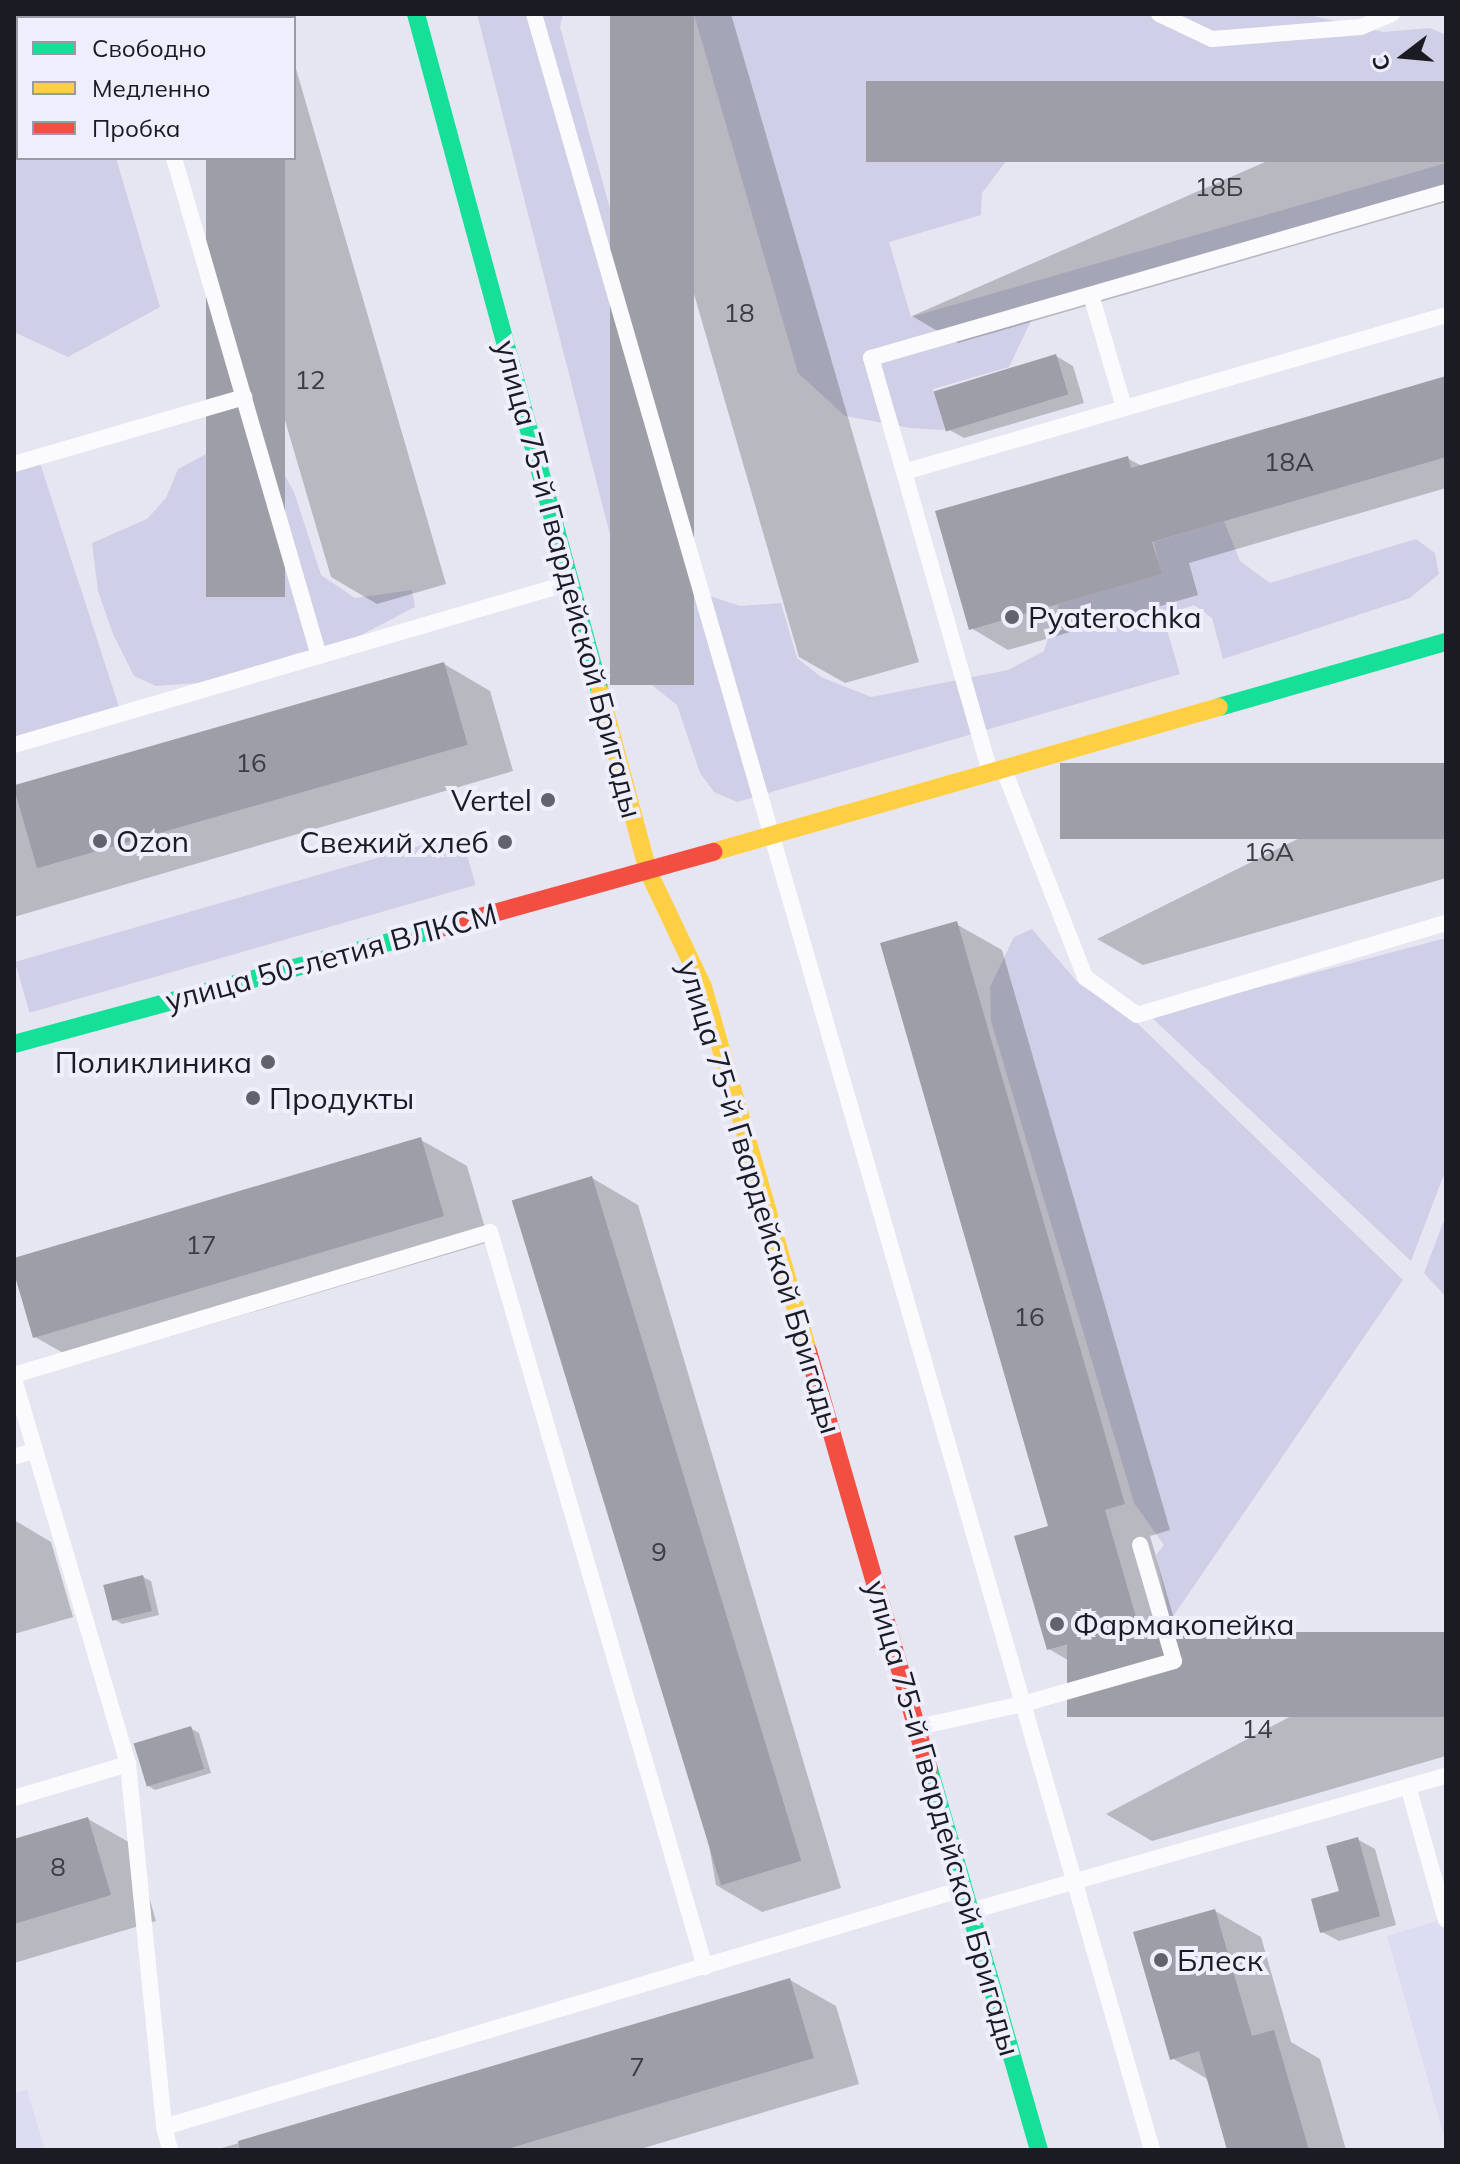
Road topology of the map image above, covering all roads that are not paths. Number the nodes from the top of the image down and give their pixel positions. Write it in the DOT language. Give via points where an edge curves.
graph roads {
  1 [pos="416,14"];
  2 [pos="534,14"];
  3 [pos="1159,14"];
  4 [pos="1392,14"];
  5 [pos="175,160"];
  6 [pos="1446,192"];
  7 [pos="1091,295"];
  8 [pos="1446,315"];
  9 [pos="244,397"];
  10 [pos="1124,407"];
  11 [pos="14,464"];
  12 [pos="904,472"];
  13 [pos="571,583"];
  14 [pos="1446,642"];
  15 [pos="319,656"];
  16 [pos="14,745"];
  17 [pos="997,771"];
  18 [pos="772,835"];
  19 [pos="648,871"];
  20 [pos="1446,923"];
  21 [pos="14,1044"];
  22 [pos="14,1377"];
  23 [pos="35,1450"];
  24 [pos="14,1457"];
  25 [pos="1140,1545"];
  26 [pos="1023,1704"];
  27 [pos="916,1727"];
  28 [pos="128,1764"];
  29 [pos="1446,1776"];
  30 [pos="1408,1786"];
  31 [pos="14,1798"];
  32 [pos="1075,1881"];
  33 [pos="963,1889"];
  34 [pos="971,1911"];
  35 [pos="1446,1920"];
  36 [pos="705,1967"];
  37 [pos="164,2127"];
  38 [pos="1032,2141"];
  39 [pos="170,2150"];
  40 [pos="1152,2150"];
  1 -- 13 [label="main road, улица 75-й Гвардейской Бригады"];
  2 -- 18 [label="lane"];
  3 -- 4 [label="lane" via="1212,39 1361,27"];
  5 -- 9 [label="lane"];
  6 -- 7 [label="lane"];
  7 -- 10 [label="lane"];
  7 -- 12 [label="lane" via="871,358"];
  8 -- 10 [label="lane"];
  9 -- 11 [label="lane"];
  9 -- 15 [label="lane"];
  10 -- 12 [label="lane"];
  12 -- 17 [label="lane"];
  13 -- 15 [label="lane"];
  13 -- 19 [label="main road, улица 75-й Гвардейской Бригады"];
  14 -- 17 [label="main road, улица 50-летия ВЛКСМ"];
  15 -- 16 [label="lane"];
  17 -- 18 [label="main road, улица 50-летия ВЛКСМ"];
  17 -- 20 [label="lane" via="1085,977 1137,1015"];
  18 -- 19 [label="main road, улица 50-летия ВЛКСМ"];
  18 -- 26 [label="lane"];
  19 -- 21 [label="main road, улица 50-летия ВЛКСМ"];
  19 -- 27 [label="main road, улица 75-й Гвардейской Бригады" via="703,987"];
  22 -- 23 [label="lane"];
  22 -- 36 [label="lane" via="490,1232"];
  23 -- 24 [label="lane"];
  23 -- 28 [label="lane"];
  25 -- 26 [label="lane" via="1174,1661"];
  26 -- 27 [label="lane"];
  26 -- 32 [label="lane"];
  27 -- 33 [label="main road, улица 75-й Гвардейской Бригады"];
  28 -- 31 [label="lane"];
  28 -- 37 [label="lane"];
  29 -- 30 [label="lane"];
  30 -- 32 [label="lane"];
  30 -- 35 [label="lane"];
  32 -- 34 [label="lane"];
  32 -- 40 [label="lane"];
  33 -- 34 [label="main road, улица 75-й Гвардейской Бригады"];
  33 -- 36 [label="lane"];
  34 -- 38 [label="main road, улица 75-й Гвардейской Бригады"];
  36 -- 37 [label="lane"];
  37 -- 39 [label="lane"];
}
